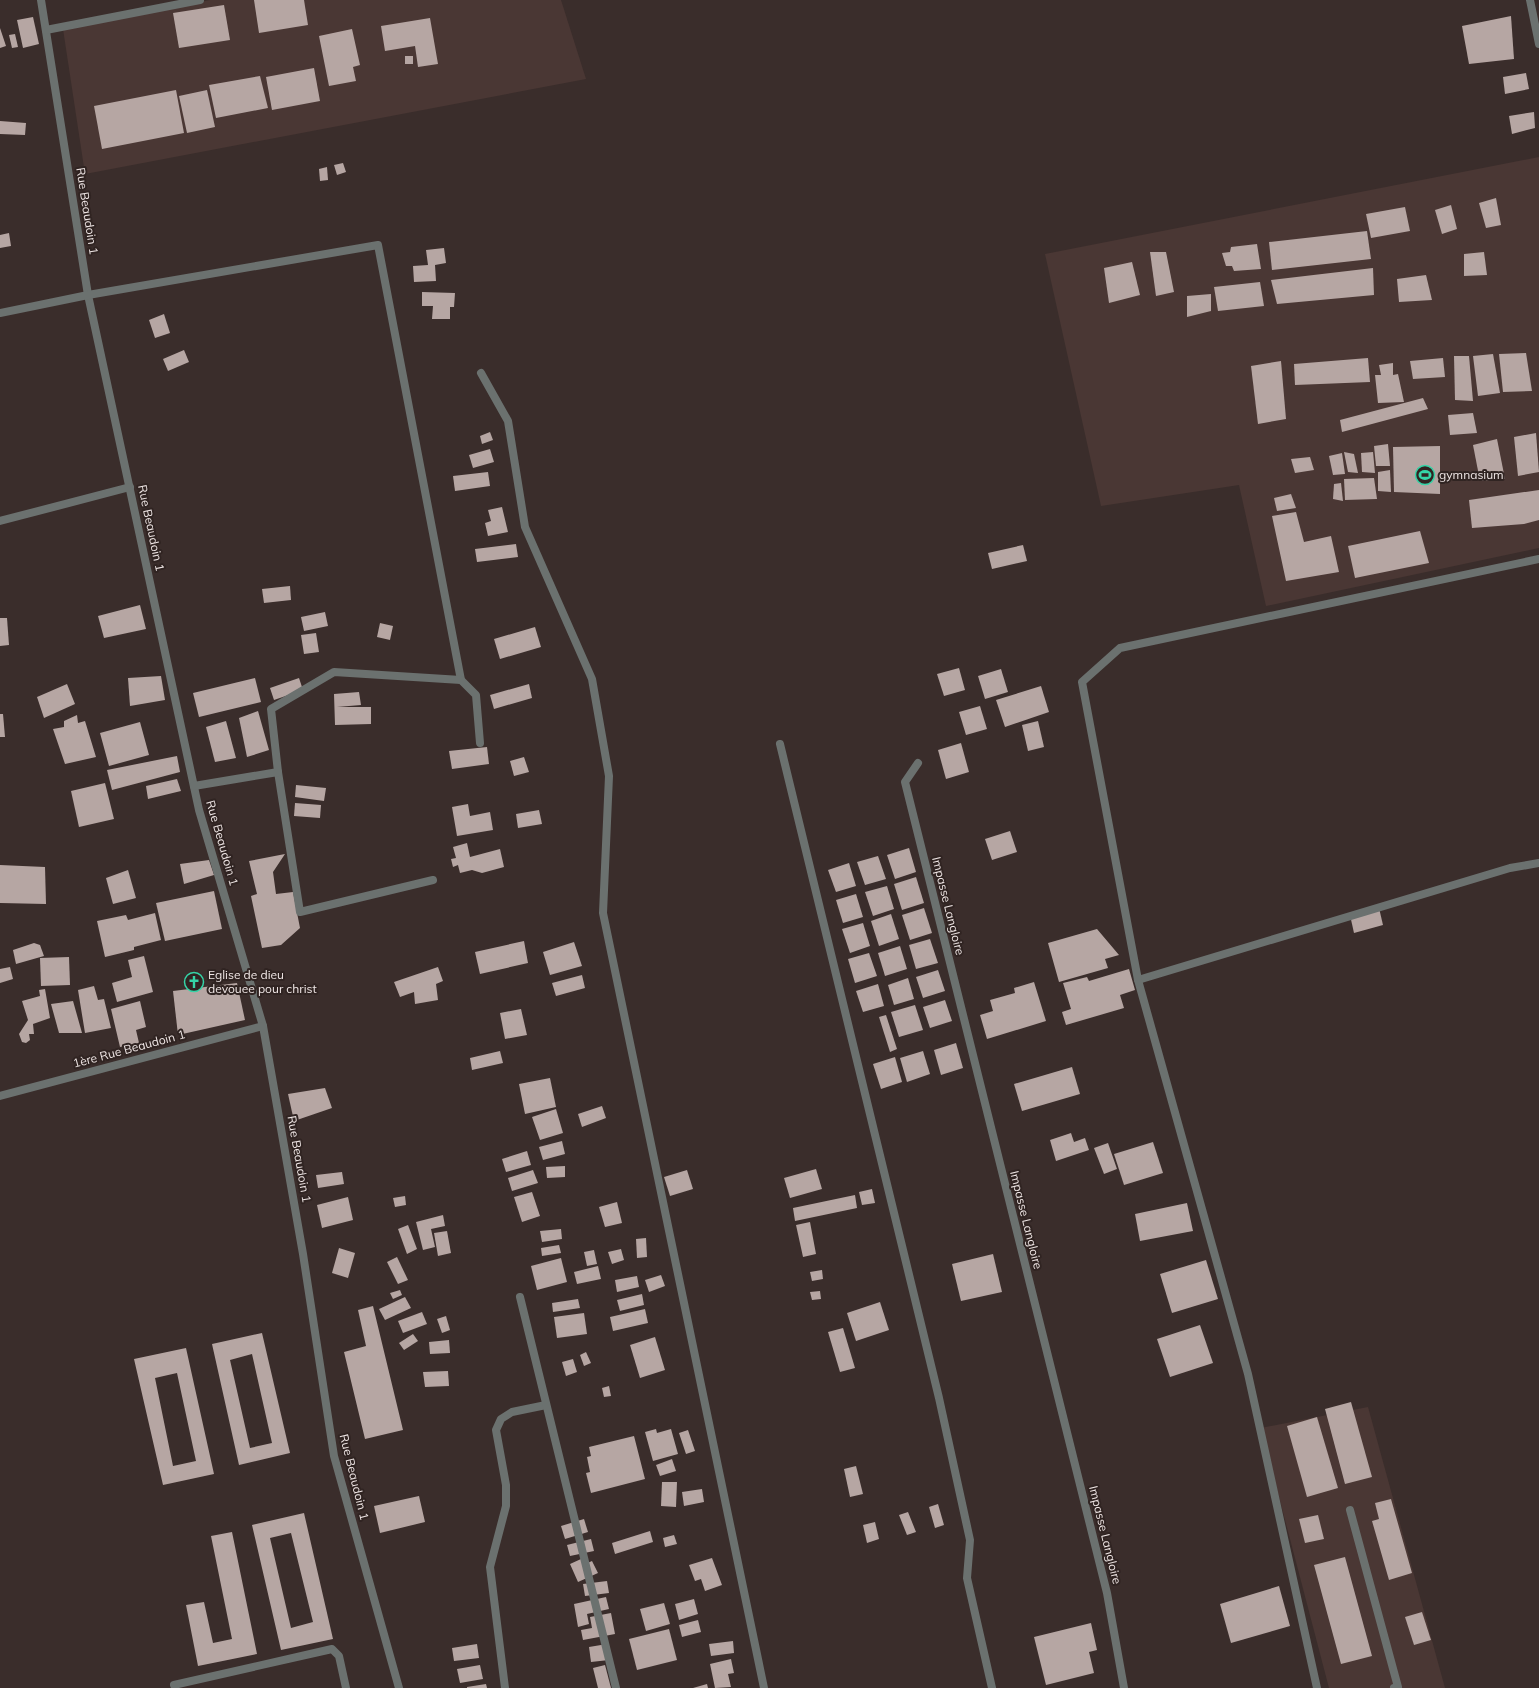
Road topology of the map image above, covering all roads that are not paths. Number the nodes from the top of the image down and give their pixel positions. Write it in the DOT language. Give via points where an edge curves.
graph roads {
  1 [pos="41,0"];
  2 [pos="200,0"];
  3 [pos="1530,0"];
  4 [pos="46,30"];
  5 [pos="1539,44"];
  6 [pos="88,295"];
  7 [pos="0,314"];
  8 [pos="481,373"];
  9 [pos="130,487"];
  10 [pos="0,521"];
  11 [pos="1539,559"];
  12 [pos="461,680"];
  13 [pos="480,743"];
  14 [pos="780,744"];
  15 [pos="918,763"];
  16 [pos="278,772"];
  17 [pos="194,786"];
  18 [pos="1539,863"];
  19 [pos="433,880"];
  20 [pos="1138,980"];
  21 [pos="263,1026"];
  22 [pos="0,1096"];
  23 [pos="520,1297"];
  24 [pos="546,1405"];
  25 [pos="1350,1510"];
  26 [pos="174,1685"];
  27 [pos="346,1688"];
  28 [pos="398,1688"];
  29 [pos="505,1688"];
  30 [pos="616,1688"];
  31 [pos="764,1688"];
  32 [pos="992,1688"];
  33 [pos="1124,1688"];
  34 [pos="1317,1688"];
  35 [pos="1394,1688"];
  1 -- 4 [label="street, Rue Beaudoin 1"];
  2 -- 4 [label="street"];
  3 -- 5 [label="street"];
  4 -- 6 [label="street, Rue Beaudoin 1"];
  6 -- 7 [label="street"];
  6 -- 9 [label="street, Rue Beaudoin 1"];
  6 -- 12 [label="street" via="378,246"];
  8 -- 31 [label="street" via="508,421 525,527 592,679 608,776 603,913"];
  9 -- 10 [label="street"];
  9 -- 17 [label="street, Rue Beaudoin 1"];
  11 -- 20 [label="street" via="1120,648 1082,682"];
  12 -- 13 [label="street" via="476,696"];
  12 -- 16 [label="street" via="334,672 271,709"];
  14 -- 32 [label="street" via="941,1406 970,1540 967,1578"];
  15 -- 33 [label="street, Impasse Langloire" via="905,782 1107,1593"];
  16 -- 17 [label="street"];
  16 -- 19 [label="street" via="300,912"];
  17 -- 21 [label="street, Rue Beaudoin 1"];
  18 -- 20 [label="street" via="1510,868"];
  20 -- 34 [label="street" via="1248,1374"];
  21 -- 22 [label="street, 1ère Rue Beaudoin 1"];
  21 -- 28 [label="street, Rue Beaudoin 1" via="303,1254 334,1456"];
  23 -- 24 [label="street"];
  24 -- 29 [label="street" via="512,1412 501,1419 496,1430 506,1485 506,1506 490,1567"];
  24 -- 30 [label="street"];
  25 -- 35 [label="street" via="1398,1687"];
  26 -- 27 [label="street" via="332,1649 339,1656"];
}
